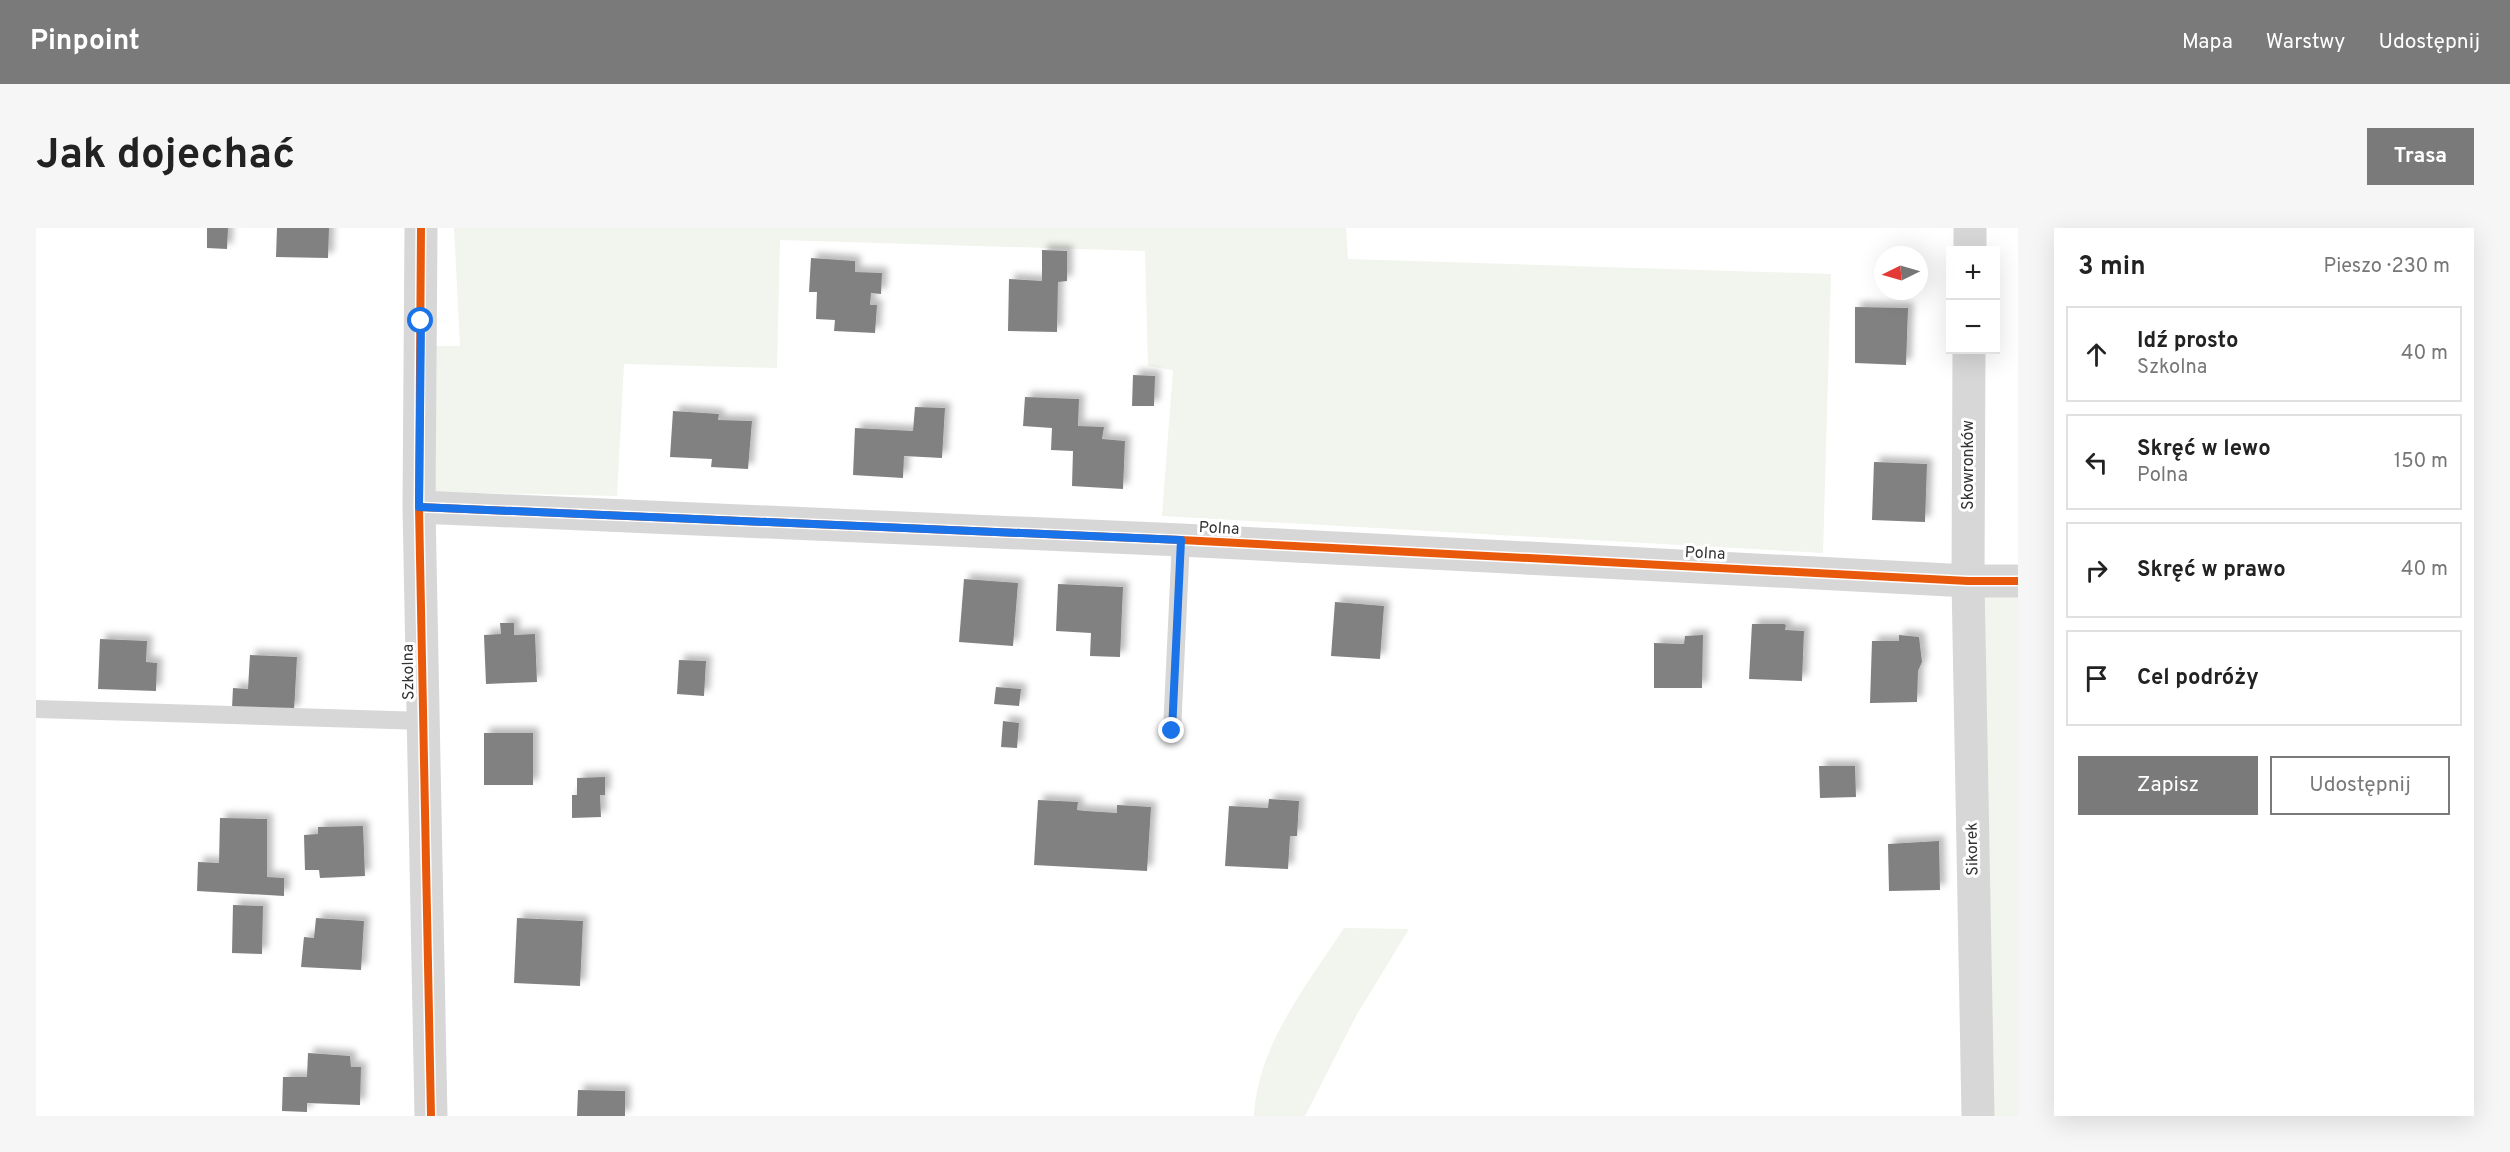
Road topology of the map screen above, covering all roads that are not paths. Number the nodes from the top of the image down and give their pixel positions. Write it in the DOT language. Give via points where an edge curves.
graph roads {
  1 [pos="421,228"];
  2 [pos="1970,228"];
  3 [pos="1970,246"];
  4 [pos="1969,354"];
  5 [pos="419,507"];
  6 [pos="1181,540"];
  7 [pos="1968,581"];
  8 [pos="2018,581"];
  9 [pos="36,709"];
  10 [pos="424,721"];
  11 [pos="1172,731"];
  12 [pos="431,1116"];
  13 [pos="1978,1116"];
  1 -- 5 [label="street, Szkolna"];
  2 -- 3 [label="street"];
  4 -- 7 [label="street, Skowronków"];
  5 -- 6 [label="street, Polna"];
  5 -- 10 [label="street, Szkolna"];
  6 -- 7 [label="street, Polna"];
  6 -- 11 [label="lane"];
  7 -- 8 [label="street, Polna"];
  7 -- 13 [label="street, Sikorek"];
  9 -- 10 [label="lane, Szkolna"];
  10 -- 12 [label="street, Szkolna"];
}
